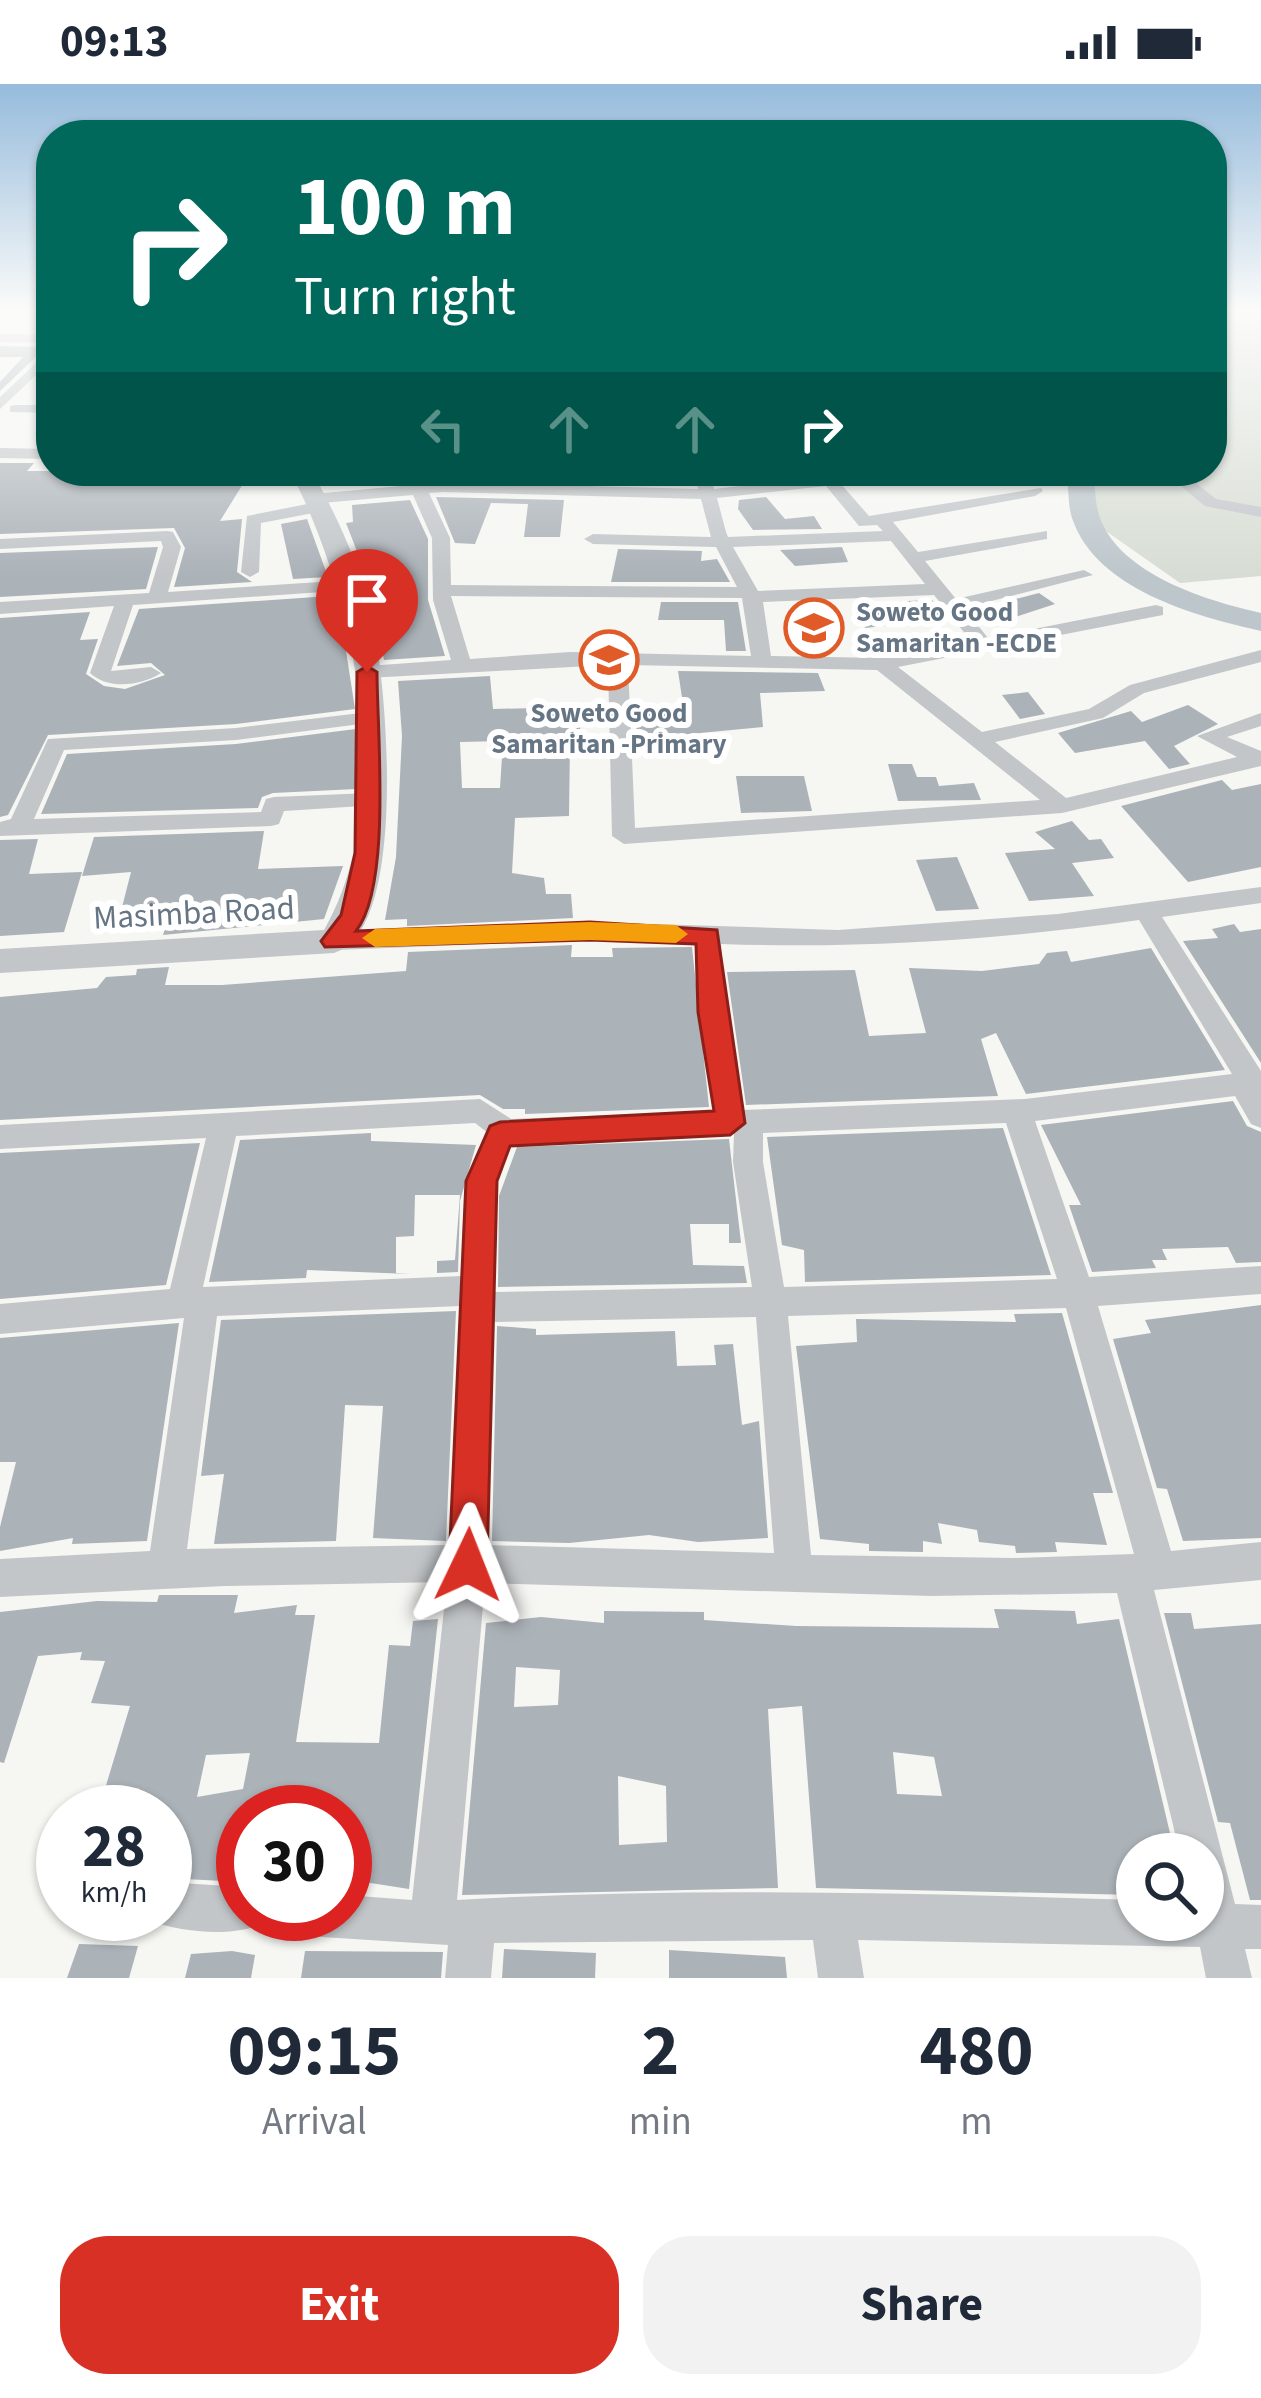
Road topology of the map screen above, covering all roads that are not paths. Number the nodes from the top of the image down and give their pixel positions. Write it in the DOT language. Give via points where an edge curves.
graph roads {
  1 [pos="0,453"];
  2 [pos="36,454"];
  3 [pos="707,486"];
  4 [pos="767,486"];
  5 [pos="825,486"];
  6 [pos="1190,486"];
  7 [pos="418,488"];
  8 [pos="1034,491"];
  9 [pos="311,492"];
  10 [pos="709,494"];
  11 [pos="1261,512"];
  12 [pos="881,519"];
  13 [pos="1041,535"];
  14 [pos="895,536"];
  15 [pos="593,539"];
  16 [pos="722,542"];
  17 [pos="0,544"];
  18 [pos="913,558"];
  19 [pos="250,572"];
  20 [pos="1084,575"];
  21 [pos="351,585"];
  22 [pos="442,590"];
  23 [pos="751,595"];
  24 [pos="945,597"];
  25 [pos="156,599"];
  26 [pos="124,603"];
  27 [pos="0,608"];
  28 [pos="1156,611"];
  29 [pos="985,646"];
  30 [pos="1261,656"];
  31 [pos="618,658"];
  32 [pos="762,661"];
  33 [pos="462,664"];
  34 [pos="882,664"];
  35 [pos="367,672"];
  36 [pos="151,674"];
  37 [pos="369,718"];
  38 [pos="1261,719"];
  39 [pos="976,740"];
  40 [pos="1260,759"];
  41 [pos="370,800"];
  42 [pos="1062,806"];
  43 [pos="9,828"];
  44 [pos="1261,895"];
  45 [pos="1146,912"];
  46 [pos="708,936"];
  47 [pos="334,941"];
  48 [pos="0,961"];
  49 [pos="1251,1083"];
  50 [pos="1017,1112"];
  51 [pos="1261,1116"];
  52 [pos="224,1123"];
  53 [pos="740,1124"];
  54 [pos="506,1131"];
  55 [pos="0,1136"];
  56 [pos="1261,1280"];
  57 [pos="1078,1293"];
  58 [pos="479,1299"];
  59 [pos="193,1302"];
  60 [pos="771,1305"];
  61 [pos="0,1319"];
  62 [pos="1261,1561"];
  63 [pos="468,1565"];
  64 [pos="166,1568"];
  65 [pos="794,1571"];
  66 [pos="1145,1575"];
  67 [pos="0,1578"];
  68 [pos="1197,1833"];
  69 [pos="1224,1897"];
  70 [pos="372,1918"];
  71 [pos="832,1920"];
  72 [pos="453,1923"];
  73 [pos="1240,1926"];
  74 [pos="468,1978"];
  75 [pos="841,1978"];
  76 [pos="1229,1978"];
  1 -- 2 [label="street"];
  3 -- 10 [label="street"];
  4 -- 10 [label="street"];
  5 -- 12 [label="street" via="861,520"];
  6 -- 11 [label="street" via="1211,503"];
  7 -- 9 [label="street"];
  7 -- 10 [label="street"];
  7 -- 22 [label="street" via="441,538"];
  8 -- 12 [label="street"];
  9 -- 19 [label="street" via="253,520"];
  9 -- 21 [label="street, Masimba Road"];
  10 -- 16 [label="street"];
  12 -- 14 [label="street"];
  13 -- 18 [label="street"];
  14 -- 16 [label="street"];
  14 -- 18 [label="street"];
  15 -- 16 [label="street"];
  16 -- 23 [label="street"];
  17 -- 25 [label="street" via="167,536 172,547"];
  18 -- 24 [label="street"];
  20 -- 24 [label="street"];
  21 -- 25 [label="street"];
  21 -- 35 [label="street, Masimba Road"];
  22 -- 23 [label="street"];
  22 -- 33 [label="street"];
  23 -- 24 [label="street"];
  23 -- 32 [label="street"];
  24 -- 29 [label="street"];
  25 -- 26 [label="street"];
  26 -- 27 [label="street"];
  26 -- 36 [label="street" via="100,673"];
  28 -- 29 [label="street"];
  29 -- 34 [label="street"];
  30 -- 39 [label="street" via="1137,689 1096,714"];
  31 -- 32 [label="street"];
  31 -- 33 [label="street"];
  31 -- 42 [label="street" via="623,836"];
  32 -- 34 [label="street"];
  33 -- 35 [label="street"];
  34 -- 39 [label="street"];
  35 -- 37 [label="street, Masimba Road"];
  37 -- 41 [label="street, Masimba Road"];
  37 -- 43 [label="street" via="56,744"];
  38 -- 40 [label="street" via="1208,736"];
  39 -- 42 [label="street"];
  40 -- 42 [label="street"];
  41 -- 43 [label="street" via="274,803 271,819"];
  41 -- 47 [label="street, Masimba Road" via="359,898"];
  44 -- 45 [label="street"];
  45 -- 46 [label="street" via="917,935"];
  45 -- 49 [label="street"];
  46 -- 47 [label="street" via="590,931"];
  46 -- 53 [label="street" via="712,1012"];
  47 -- 48 [label="street, Masimba Road"];
  49 -- 50 [label="street"];
  49 -- 51 [label="street"];
  50 -- 53 [label="street"];
  50 -- 57 [label="street"];
  52 -- 54 [label="street" via="480,1111"];
  52 -- 55 [label="street"];
  52 -- 59 [label="street"];
  53 -- 54 [label="street"];
  53 -- 60 [label="street"];
  54 -- 58 [label="street" via="482,1181"];
  56 -- 57 [label="street"];
  57 -- 60 [label="street"];
  57 -- 66 [label="street"];
  58 -- 59 [label="street"];
  58 -- 60 [label="street"];
  58 -- 63 [label="street"];
  59 -- 61 [label="street"];
  59 -- 64 [label="street"];
  60 -- 65 [label="street"];
  62 -- 66 [label="street"];
  63 -- 64 [label="street"];
  63 -- 65 [label="street"];
  63 -- 72 [label="street"];
  64 -- 67 [label="street"];
  65 -- 66 [label="street"];
  66 -- 68 [label="street"];
  69 -- 73 [label="street"];
  70 -- 72 [label="street"];
  71 -- 72 [label="street"];
  71 -- 73 [label="street"];
  71 -- 75 [label="street"];
  72 -- 74 [label="street"];
  73 -- 76 [label="street"];
}
